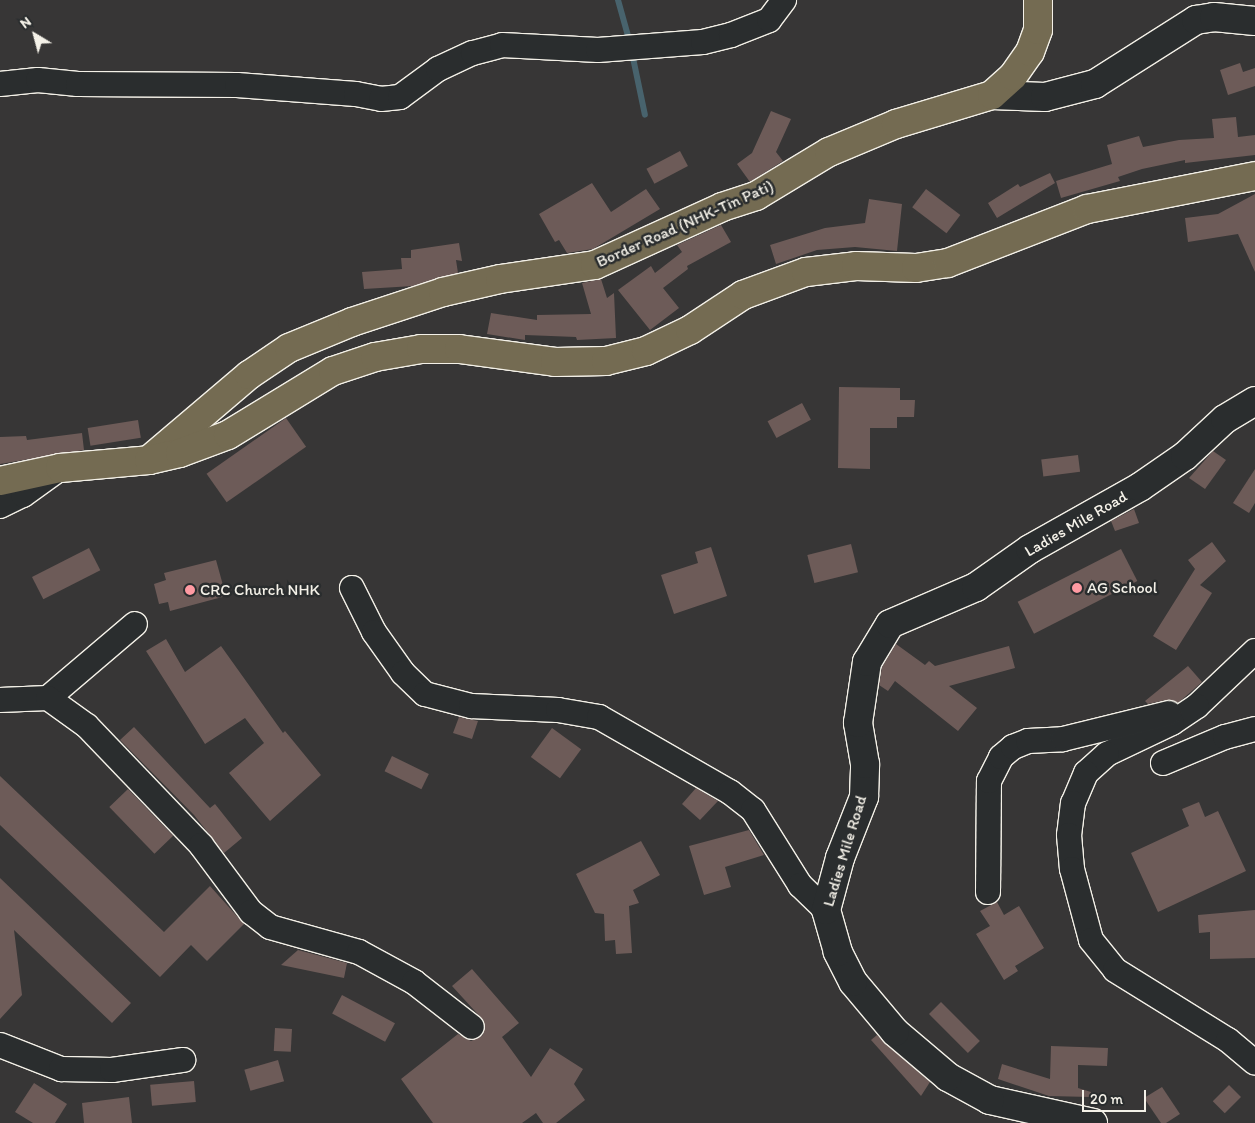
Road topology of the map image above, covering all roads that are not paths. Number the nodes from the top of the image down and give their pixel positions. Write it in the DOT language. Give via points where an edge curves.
graph roads {
  1 [pos="784,0"];
  2 [pos="1038,0"];
  3 [pos="1255,21"];
  4 [pos="0,84"];
  5 [pos="992,95"];
  6 [pos="1255,176"];
  7 [pos="1255,401"];
  8 [pos="149,460"];
  9 [pos="60,468"];
  10 [pos="0,481"];
  11 [pos="0,506"];
  12 [pos="352,588"];
  13 [pos="135,624"];
  14 [pos="1255,651"];
  15 [pos="48,698"];
  16 [pos="0,700"];
  17 [pos="1197,706"];
  18 [pos="1255,729"];
  19 [pos="1163,763"];
  20 [pos="988,892"];
  21 [pos="826,910"];
  22 [pos="472,1027"];
  23 [pos="0,1045"];
  24 [pos="183,1060"];
  25 [pos="1255,1063"];
  26 [pos="1093,1123"];
  1 -- 4 [label="street" via="769,20 703,42 616,49 502,45 473,53 438,69 400,97 381,99 356,94 237,85 78,84 38,80"];
  2 -- 5 [label="main road, Border Road (NHK-Tin Pati)" via="1038,30 1030,52 1013,76"];
  3 -- 5 [label="street" via="1214,17 1196,20 1095,84 1045,98"];
  5 -- 8 [label="main road, Border Road (NHK-Tin Pati)" via="904,122 829,152 756,196 722,207 595,265 500,279 444,292 352,322 290,348 249,374"];
  6 -- 8 [label="main road" via="1087,209 948,264 916,268 856,266 806,272 743,295 690,330 646,351 606,361 554,362 459,349 421,349 375,357 333,371 228,435 180,453"];
  7 -- 21 [label="street, Ladies Mile Road" via="1225,420 1185,456 1140,487 1030,549 976,587 890,624 867,662 858,723 865,764 864,797 840,858"];
  8 -- 9 [label="main road"];
  9 -- 10 [label="main road"];
  9 -- 11 [label="street" via="23,495"];
  12 -- 21 [label="street" via="374,632 403,672 425,694 471,706 558,710 599,717 730,792 753,810 800,885"];
  13 -- 15 [label="street"];
  14 -- 17 [label="street"];
  15 -- 16 [label="street"];
  15 -- 22 [label="street" via="86,726 201,845 251,912 270,927 359,952 414,982"];
  17 -- 20 [label="street" via="1062,738 1028,741 1007,752 988,781"];
  17 -- 25 [label="street" via="1172,723 1107,754 1086,773 1073,803 1069,835 1072,870 1091,940 1115,970 1228,1040"];
  18 -- 19 [label="street" via="1225,737"];
  21 -- 26 [label="street, Ladies Mile Road" via="838,952 853,982 895,1032 948,1077 990,1100"];
  23 -- 24 [label="street" via="61,1069 112,1070"];
}
